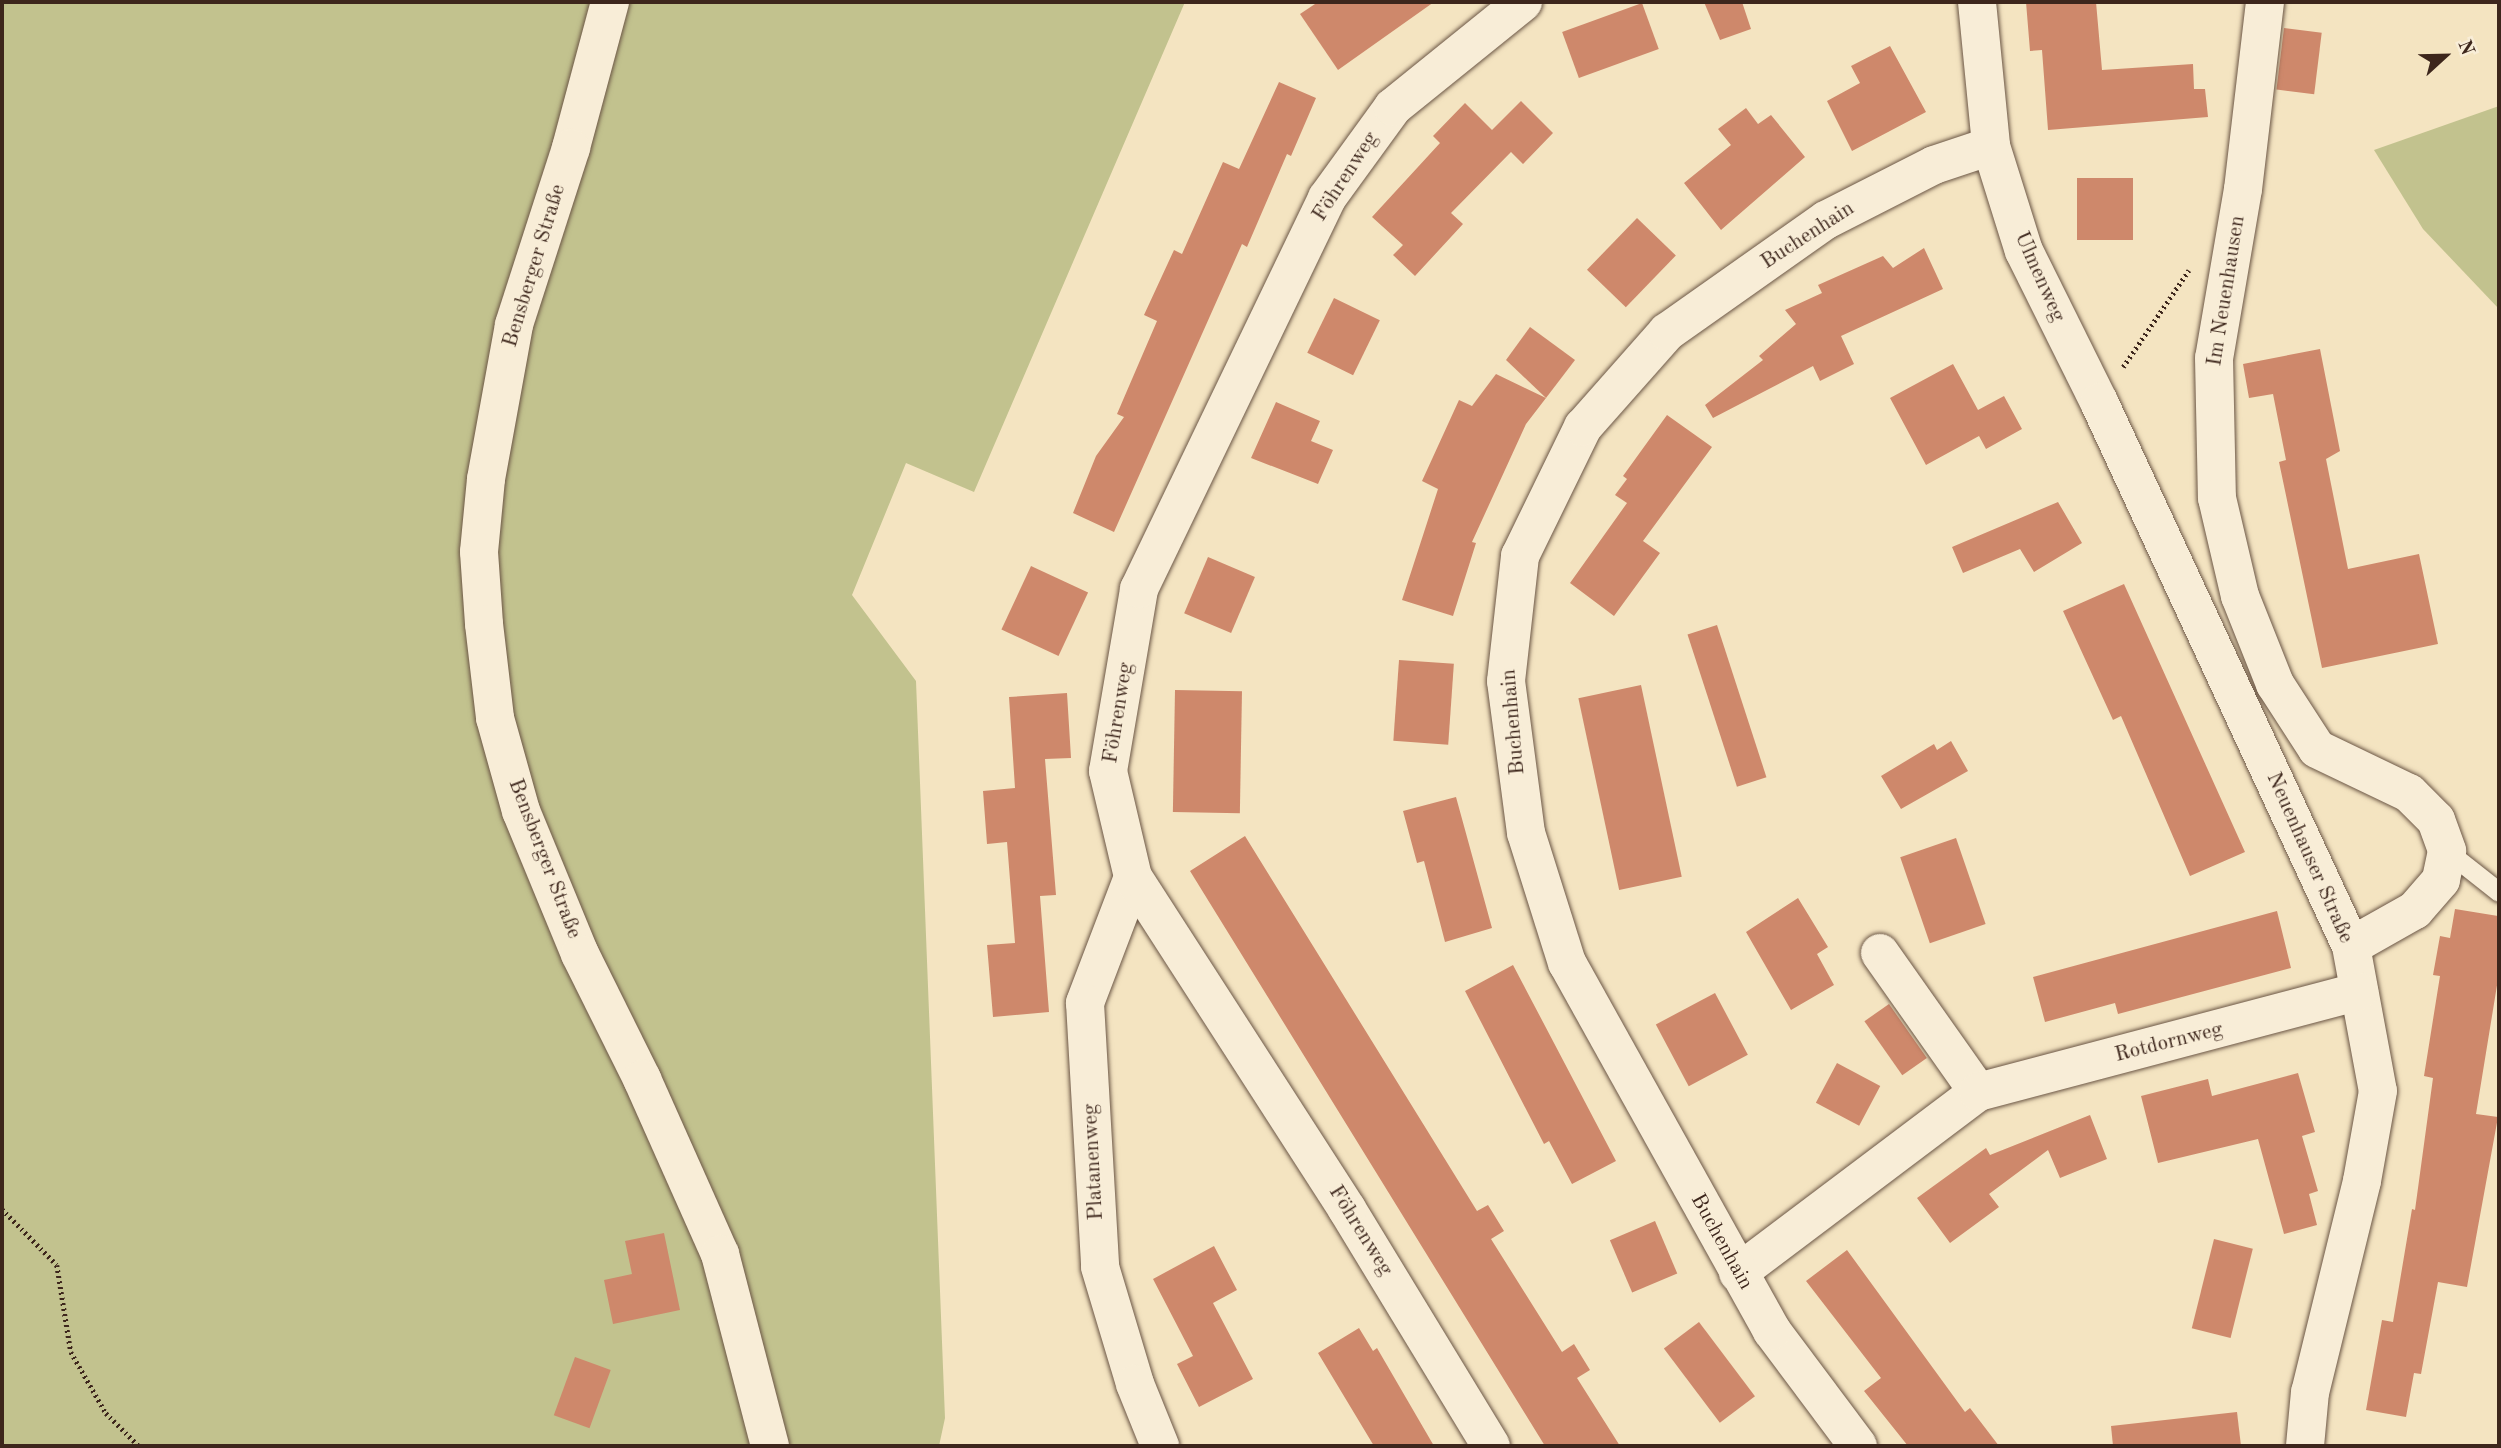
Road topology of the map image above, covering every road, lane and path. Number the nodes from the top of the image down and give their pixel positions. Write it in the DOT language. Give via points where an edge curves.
graph roads {
  1 [pos="610,2"];
  2 [pos="1523,2"];
  3 [pos="1977,2"];
  4 [pos="2265,2"];
  5 [pos="1991,146"];
  6 [pos="2190,267"];
  7 [pos="2099,402"];
  8 [pos="2161,536"];
  9 [pos="2447,851"];
  10 [pos="1133,877"];
  11 [pos="2499,892"];
  12 [pos="2351,946"];
  13 [pos="1880,953"];
  14 [pos="2360,991"];
  15 [pos="1978,1092"];
  16 [pos="2,1209"];
  17 [pos="1738,1273"];
  18 [pos="139,1446"];
  19 [pos="770,1446"];
  20 [pos="1160,1446"];
  21 [pos="1491,1446"];
  22 [pos="1858,1446"];
  23 [pos="2305,1446"];
  1 -- 19 [label="street, Bensberger Straße" via="571,148 514,325 486,479 480,552 484,624 495,718 522,811 580,954 720,1254"];
  2 -- 10 [label="street, Föhrenweg" via="1393,107 1327,198 1139,589 1108,771"];
  3 -- 5 [label="street, Ulmenweg"];
  4 -- 9 [label="street, Im Neuenhausen" via="2243,189 2214,358 2217,498 2240,596 2274,684 2318,749 2409,793 2436,820"];
  5 -- 7 [label="street, Ulmenweg" via="2024,251"];
  5 -- 17 [label="street, Buchenhain" via="1934,165 1826,220 1667,331 1583,427 1520,556 1506,681 1526,833 1566,963"];
  6 -- 7 [label="path"];
  7 -- 8 [label="street, Ulmenweg"];
  8 -- 12 [label="street, Neuenhauser Straße"];
  9 -- 11 [label="lane"];
  9 -- 12 [label="street" via="2441,880 2415,910"];
  10 -- 20 [label="street, Platanenweg" via="1086,1003 1100,1267 1135,1384"];
  10 -- 21 [label="street, Föhrenweg" via="1347,1209"];
  12 -- 14 [label="street, Neuenhauser Straße"];
  13 -- 15 [label="street"];
  14 -- 15 [label="street, Rotdornweg"];
  14 -- 23 [label="street, Neuenhauser Straße" via="2378,1091 2362,1181 2310,1392"];
  15 -- 17 [label="street, Rotdornweg"];
  16 -- 18 [label="path" via="57,1265 71,1352 106,1413"];
  17 -- 22 [label="street, Buchenhain" via="1772,1331"];
}
